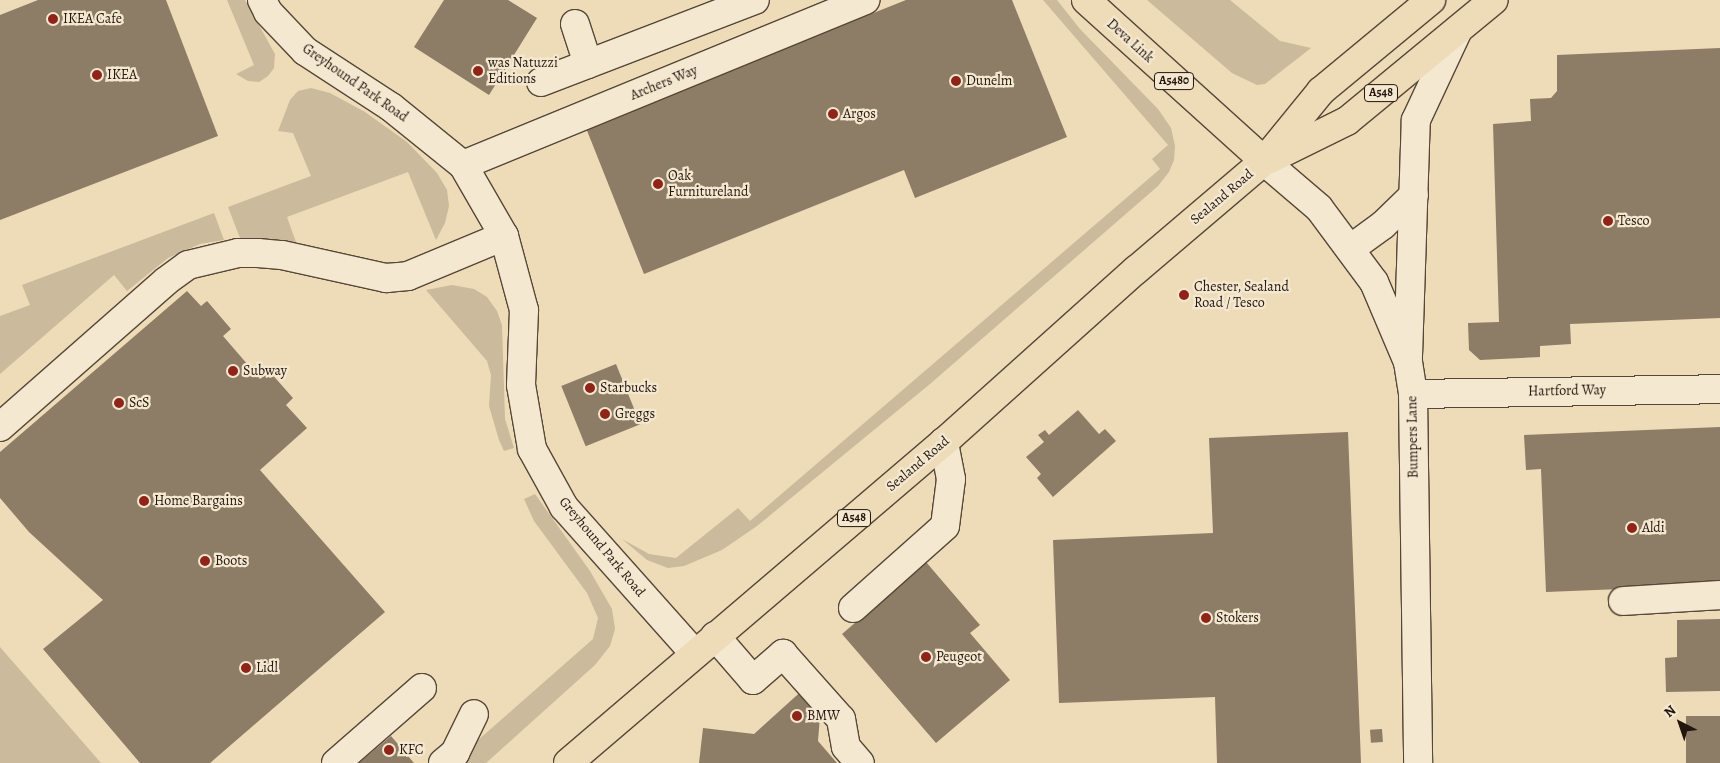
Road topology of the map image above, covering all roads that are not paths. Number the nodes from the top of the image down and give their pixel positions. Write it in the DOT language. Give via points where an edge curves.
graph roads {
  1 [pos="262,0"];
  2 [pos="755,0"];
  3 [pos="865,0"];
  4 [pos="1086,0"];
  5 [pos="1431,0"];
  6 [pos="1494,0"];
  7 [pos="575,24"];
  8 [pos="1458,30"];
  9 [pos="588,64"];
  10 [pos="541,82"];
  11 [pos="1264,161"];
  12 [pos="463,165"];
  13 [pos="1414,195"];
  14 [pos="504,236"];
  15 [pos="1350,249"];
  16 [pos="1408,362"];
  17 [pos="1720,389"];
  18 [pos="1414,394"];
  19 [pos="0,427"];
  20 [pos="944,442"];
  21 [pos="1720,595"];
  22 [pos="1623,601"];
  23 [pos="853,608"];
  24 [pos="715,636"];
  25 [pos="694,653"];
  26 [pos="422,688"];
  27 [pos="474,714"];
  28 [pos="336,763"];
  29 [pos="443,763"];
  30 [pos="568,763"];
  31 [pos="860,763"];
  32 [pos="1418,763"];
  1 -- 12 [label="street, Greyhound Park Road" via="268,12 305,51 391,107"];
  2 -- 9 [label="street"];
  3 -- 12 [label="street, Archers Way"];
  4 -- 11 [label="main road, Deva Link / A5480"];
  5 -- 11 [label="main road, Sealand Road / A548" via="1321,91"];
  6 -- 8 [label="main road, Sealand Road / A548"];
  7 -- 9 [label="street"];
  8 -- 11 [label="main road, Sealand Road / A548" via="1347,121"];
  8 -- 13 [label="street" via="1416,120"];
  9 -- 10 [label="street"];
  11 -- 15 [label="street, Bumpers Lane" via="1319,208"];
  11 -- 20 [label="main road, Sealand Road / A548" via="1136,270"];
  12 -- 14 [label="street, Greyhound Park Road"];
  13 -- 15 [label="street" via="1383,225"];
  13 -- 16 [label="street"];
  14 -- 19 [label="street" via="408,276 386,278 282,255 258,253 238,253 188,265"];
  14 -- 25 [label="street, Greyhound Park Road" via="524,310 521,385 532,449 564,507"];
  15 -- 16 [label="street, Bumpers Lane" via="1374,282"];
  16 -- 18 [label="street, Bumpers Lane"];
  17 -- 18 [label="street, Hartford Way"];
  18 -- 32 [label="street, Bumpers Lane"];
  20 -- 23 [label="street" via="951,479 945,526"];
  20 -- 24 [label="main road, Sealand Road / A548"];
  21 -- 22 [label="street"];
  24 -- 25 [label="main road, Sealand Road / A548"];
  24 -- 31 [label="street" via="753,680 783,654 841,719 846,747"];
  25 -- 30 [label="main road, Sealand Road / A548"];
  26 -- 28 [label="street"];
  27 -- 29 [label="street" via="455,752"];
}
